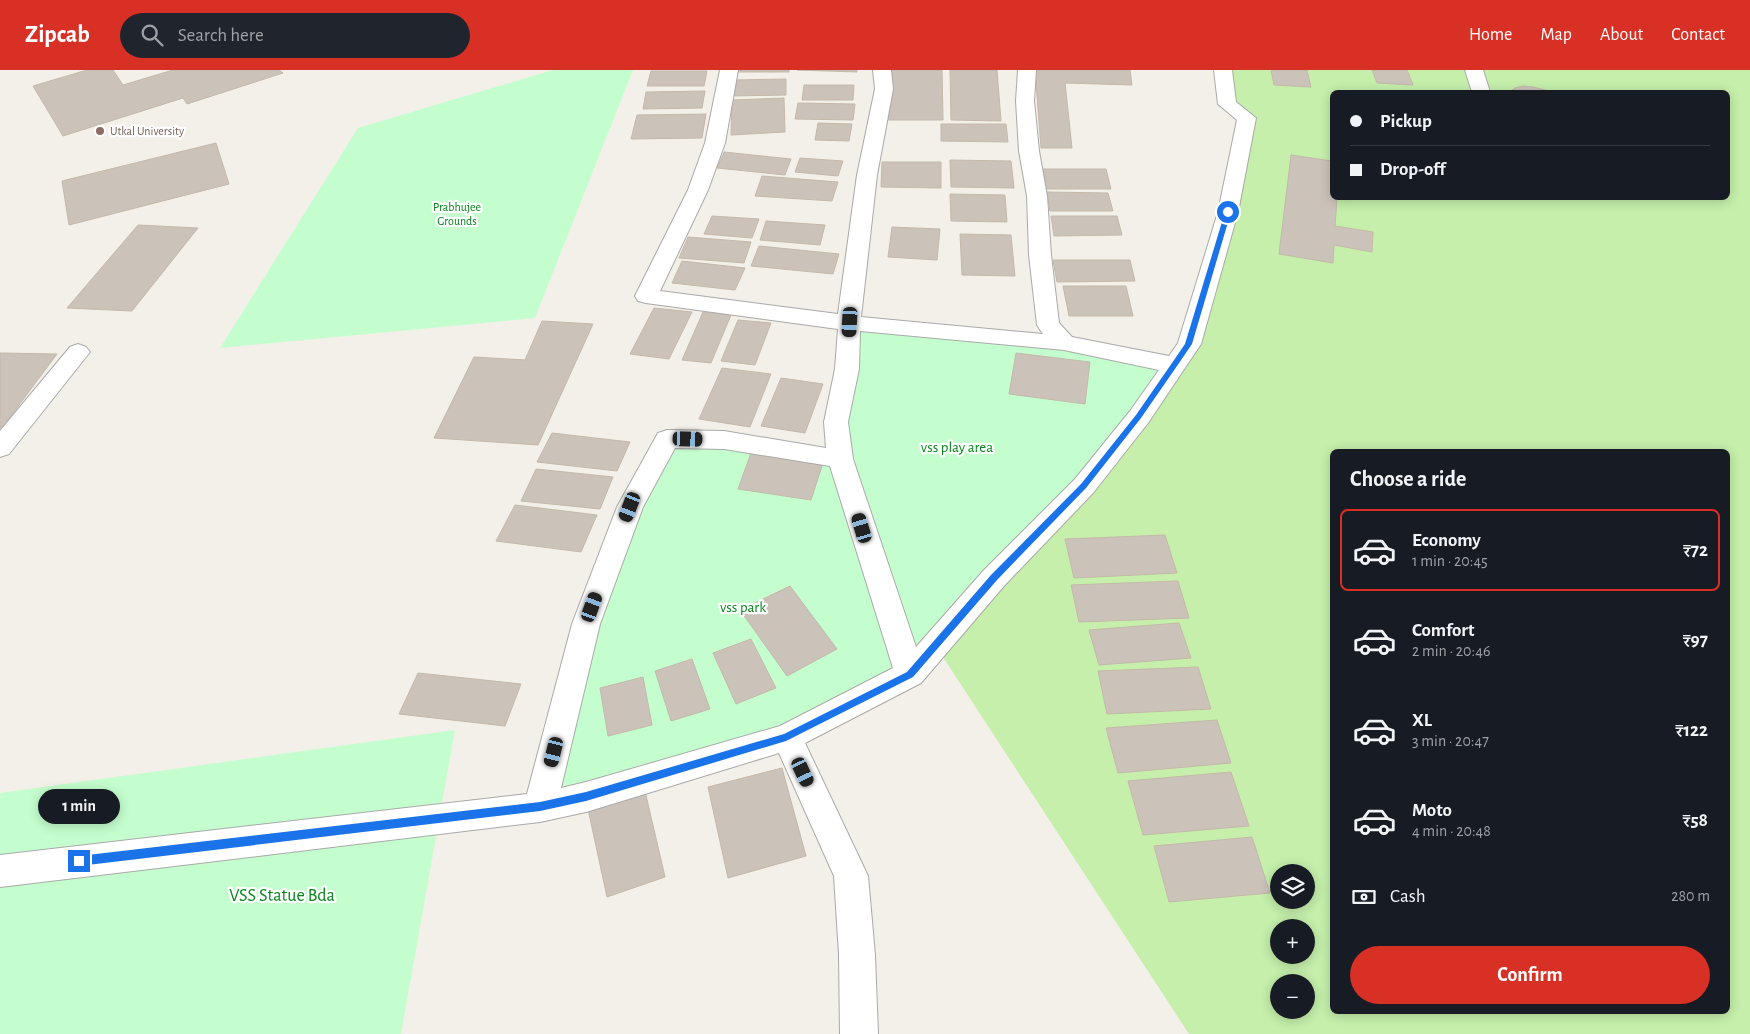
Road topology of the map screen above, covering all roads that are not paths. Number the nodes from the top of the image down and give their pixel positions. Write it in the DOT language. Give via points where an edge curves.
graph roads {
  1 [pos="729,70"];
  2 [pos="882,70"];
  3 [pos="1027,70"];
  4 [pos="1223,70"];
  5 [pos="1474,70"];
  6 [pos="1480,90"];
  7 [pos="850,322"];
  8 [pos="1064,343"];
  9 [pos="78,352"];
  10 [pos="1174,365"];
  11 [pos="0,448"];
  12 [pos="840,459"];
  13 [pos="910,674"];
  14 [pos="786,737"];
  15 [pos="540,807"];
  16 [pos="0,871"];
  17 [pos="858,1034"];
  1 -- 7 [label="street" via="715,143 698,190 646,296"];
  2 -- 7 [label="street" via="884,90 866,176"];
  3 -- 8 [label="street" via="1025,101 1029,151 1037,196 1048,325"];
  4 -- 10 [label="street" via="1226,104 1247,118 1228,212 1208,282 1189,344"];
  5 -- 6 [label="street"];
  7 -- 8 [label="street"];
  7 -- 12 [label="street" via="847,369 836,422"];
  8 -- 10 [label="street"];
  9 -- 11 [label="street"];
  10 -- 13 [label="street" via="1139,417 1084,486 994,578"];
  12 -- 13 [label="street"];
  12 -- 15 [label="street" via="724,440 667,438 630,507 586,624"];
  13 -- 14 [label="street"];
  14 -- 15 [label="street" via="586,797"];
  14 -- 17 [label="street" via="851,876"];
  15 -- 16 [label="street"];
}
